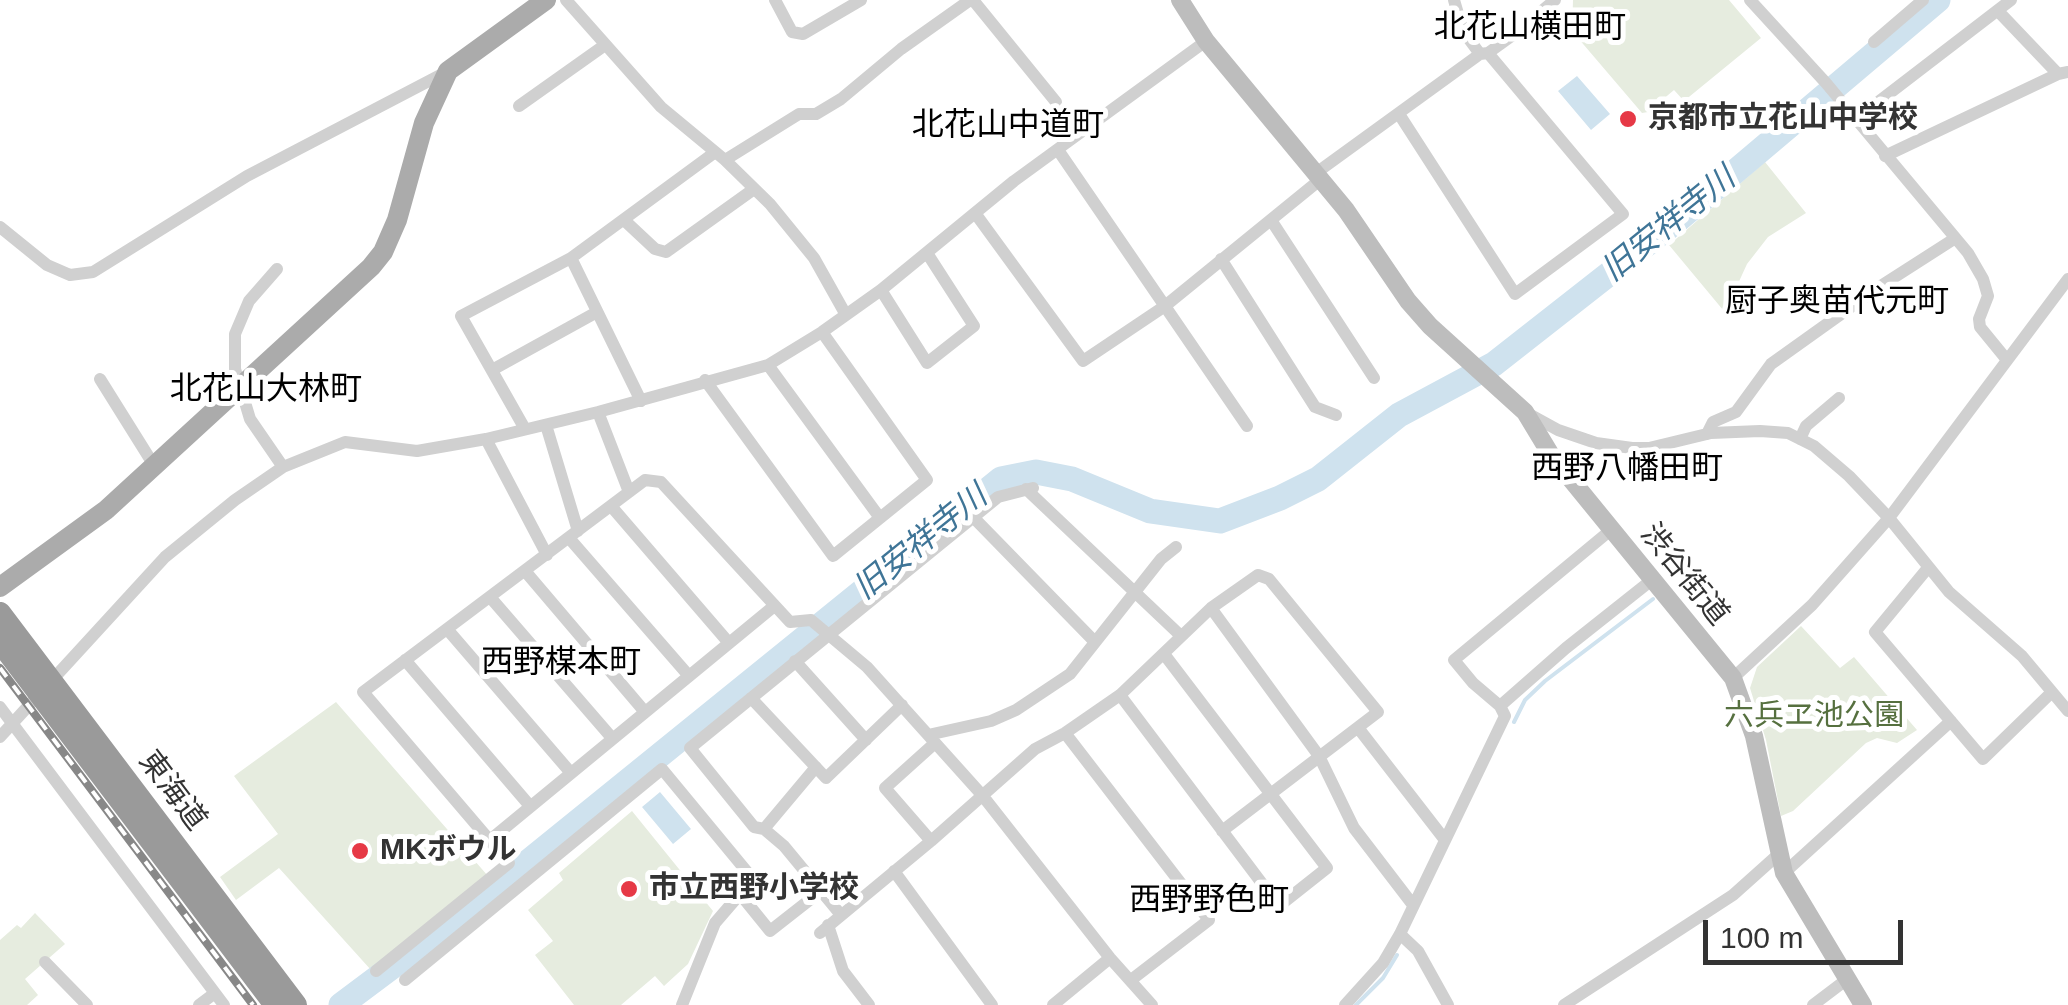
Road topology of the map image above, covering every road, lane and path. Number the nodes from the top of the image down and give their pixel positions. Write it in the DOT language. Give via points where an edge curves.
graph roads {
  1 [pos="546,0"];
  2 [pos="566,0"];
  3 [pos="774,0"];
  4 [pos="861,0"];
  5 [pos="971,0"];
  6 [pos="1454,0"];
  7 [pos="1555,0"];
  8 [pos="1750,0"];
  9 [pos="1923,0"];
  10 [pos="2011,0"];
  11 [pos="1182,1"];
  12 [pos="1998,10"];
  13 [pos="1206,41"];
  14 [pos="1874,42"];
  15 [pos="605,46"];
  16 [pos="1484,54"];
  17 [pos="448,71"];
  18 [pos="2063,73"];
  19 [pos="1056,102"];
  20 [pos="518,106"];
  21 [pos="1399,114"];
  22 [pos="1856,119"];
  23 [pos="1058,150"];
  24 [pos="1885,156"];
  25 [pos="719,157"];
  26 [pos="1319,176"];
  27 [pos="754,189"];
  28 [pos="975,212"];
  29 [pos="624,220"];
  30 [pos="1271,220"];
  31 [pos="0,226"];
  32 [pos="1954,240"];
  33 [pos="927,252"];
  34 [pos="571,258"];
  35 [pos="1221,259"];
  36 [pos="277,269"];
  37 [pos="2068,279"];
  38 [pos="881,290"];
  39 [pos="1165,306"];
  40 [pos="597,312"];
  41 [pos="846,315"];
  42 [pos="822,332"];
  43 [pos="2007,360"];
  44 [pos="768,364"];
  45 [pos="492,370"];
  46 [pos="1374,378"];
  47 [pos="100,379"];
  48 [pos="705,380"];
  49 [pos="240,388"];
  50 [pos="1839,398"];
  51 [pos="640,401"];
  52 [pos="598,412"];
  53 [pos="1524,412"];
  54 [pos="1336,415"];
  55 [pos="546,425"];
  56 [pos="1248,426"];
  57 [pos="526,429"];
  58 [pos="1707,434"];
  59 [pos="1800,439"];
  60 [pos="486,440"];
  61 [pos="155,467"];
  62 [pos="283,467"];
  63 [pos="629,492"];
  64 [pos="611,506"];
  65 [pos="973,516"];
  66 [pos="880,518"];
  67 [pos="1889,518"];
  68 [pos="1612,529"];
  69 [pos="574,534"];
  70 [pos="1176,547"];
  71 [pos="547,555"];
  72 [pos="1927,568"];
  73 [pos="525,571"];
  74 [pos="1653,579"];
  75 [pos="0,587"];
  76 [pos="1135,593"];
  77 [pos="490,597"];
  78 [pos="773,607"];
  79 [pos="1211,608"];
  80 [pos="0,612"];
  81 [pos="447,629"];
  82 [pos="829,634"];
  83 [pos="1180,635"];
  84 [pos="0,642"];
  85 [pos="1094,642"];
  86 [pos="729,643"];
  87 [pos="1164,654"];
  88 [pos="405,660"];
  89 [pos="795,662"];
  90 [pos="689,676"];
  91 [pos="1734,678"];
  92 [pos="46,689"];
  93 [pos="2052,692"];
  94 [pos="1120,696"];
  95 [pos="751,698"];
  96 [pos="902,705"];
  97 [pos="1500,706"];
  98 [pos="0,707"];
  99 [pos="2068,711"];
  100 [pos="645,712"];
  101 [pos="1951,721"];
  102 [pos="13,725"];
  103 [pos="1359,728"];
  104 [pos="1065,733"];
  105 [pos="0,738"];
  106 [pos="612,738"];
  107 [pos="931,739"];
  108 [pos="866,740"];
  109 [pos="1319,756"];
  110 [pos="816,768"];
  111 [pos="571,773"];
  112 [pos="1271,794"];
  113 [pos="982,796"];
  114 [pos="530,806"];
  115 [pos="764,829"];
  116 [pos="1222,831"];
  117 [pos="490,840"];
  118 [pos="1445,840"];
  119 [pos="932,841"];
  120 [pos="1781,852"];
  121 [pos="894,871"];
  122 [pos="1784,873"];
  123 [pos="476,890"];
  124 [pos="821,891"];
  125 [pos="740,894"];
  126 [pos="1413,905"];
  127 [pos="491,909"];
  128 [pos="841,915"];
  129 [pos="1400,934"];
  130 [pos="1110,958"];
  131 [pos="45,962"];
  132 [pos="376,971"];
  133 [pos="404,980"];
  134 [pos="1131,980"];
  135 [pos="1846,980"];
  136 [pos="215,993"];
  137 [pos="87,1005"];
  138 [pos="199,1005"];
  139 [pos="224,1005"];
  140 [pos="275,1005"];
  141 [pos="296,1005"];
  142 [pos="682,1005"];
  143 [pos="869,1005"];
  144 [pos="992,1005"];
  145 [pos="1053,1005"];
  146 [pos="1152,1005"];
  147 [pos="1345,1005"];
  148 [pos="1448,1005"];
  149 [pos="1564,1005"];
  150 [pos="1812,1005"];
  151 [pos="1863,1005"];
  1 -- 17 [label="main road"];
  2 -- 15 [label="street"];
  3 -- 4 [label="street" via="792,32 803,34"];
  5 -- 19 [label="street"];
  5 -- 25 [label="street" via="841,99"];
  6 -- 16 [label="street" via="1462,31"];
  7 -- 16 [label="street"];
  8 -- 22 [label="street"];
  9 -- 14 [label="street"];
  10 -- 12 [label="street"];
  11 -- 13 [label="main road, 渋谷街道"];
  12 -- 18 [label="street"];
  12 -- 22 [label="street"];
  13 -- 23 [label="street"];
  13 -- 26 [label="main road, 渋谷街道"];
  15 -- 20 [label="street"];
  15 -- 25 [label="street"];
  16 -- 21 [label="street"];
  16 -- 21 [label="street" via="1623,214 1515,294"];
  17 -- 31 [label="street" via="247,176 93,272 70,275 47,265"];
  17 -- 49 [label="main road" via="378,259"];
  18 -- 24 [label="street"];
  21 -- 26 [label="street"];
  22 -- 24 [label="street"];
  23 -- 28 [label="street"];
  23 -- 39 [label="street"];
  24 -- 32 [label="street"];
  25 -- 27 [label="street"];
  25 -- 29 [label="street"];
  26 -- 30 [label="street"];
  26 -- 53 [label="main road, 渋谷街道" via="1408,300"];
  27 -- 29 [label="street" via="666,252"];
  27 -- 41 [label="street" via="814,258"];
  28 -- 33 [label="street"];
  28 -- 39 [label="street" via="1083,362"];
  29 -- 34 [label="street"];
  30 -- 35 [label="street"];
  30 -- 46 [label="street"];
  32 -- 43 [label="street" via="1983,279 1988,301 1980,327"];
  32 -- 58 [label="street" via="1772,364 1736,412 1713,422"];
  33 -- 38 [label="street"];
  33 -- 38 [label="street" via="974,326 927,363"];
  34 -- 40 [label="street"];
  34 -- 45 [label="street" via="461,316"];
  35 -- 39 [label="street"];
  35 -- 54 [label="street" via="1315,408"];
  36 -- 49 [label="street" via="249,301 235,334"];
  37 -- 43 [label="street"];
  38 -- 41 [label="street"];
  39 -- 56 [label="street"];
  40 -- 45 [label="street"];
  40 -- 51 [label="street"];
  41 -- 42 [label="street"];
  42 -- 44 [label="street"];
  42 -- 66 [label="street" via="927,480"];
  43 -- 67 [label="street"];
  44 -- 48 [label="street"];
  44 -- 66 [label="street"];
  45 -- 57 [label="street"];
  47 -- 61 [label="street"];
  48 -- 51 [label="street"];
  48 -- 66 [label="street" via="833,556"];
  49 -- 61 [label="main road"];
  49 -- 62 [label="street" via="250,419"];
  50 -- 59 [label="street"];
  51 -- 52 [label="street"];
  52 -- 55 [label="street"];
  52 -- 63 [label="street"];
  53 -- 58 [label="street" via="1596,443 1632,448"];
  53 -- 68 [label="main road, 渋谷街道"];
  55 -- 57 [label="street"];
  55 -- 69 [label="street"];
  57 -- 60 [label="street"];
  58 -- 59 [label="street" via="1760,431"];
  59 -- 67 [label="street" via="1830,458"];
  60 -- 62 [label="street" via="417,451 346,442"];
  60 -- 71 [label="street"];
  61 -- 75 [label="main road"];
  62 -- 92 [label="street" via="165,557"];
  63 -- 64 [label="street"];
  63 -- 78 [label="street" via="645,480 661,482"];
  64 -- 69 [label="street"];
  64 -- 86 [label="street"];
  65 -- 76 [label="street" via="998,497 1030,488"];
  65 -- 82 [label="street"];
  65 -- 85 [label="street"];
  67 -- 72 [label="street"];
  67 -- 91 [label="street" via="1812,605"];
  68 -- 74 [label="main road, 渋谷街道"];
  68 -- 97 [label="street" via="1454,660"];
  69 -- 71 [label="street"];
  69 -- 90 [label="street"];
  70 -- 76 [label="street"];
  71 -- 73 [label="street"];
  72 -- 93 [label="street" via="2003,636"];
  72 -- 101 [label="street" via="1875,632"];
  73 -- 77 [label="street"];
  73 -- 100 [label="street"];
  74 -- 91 [label="main road, 渋谷街道"];
  74 -- 97 [label="street"];
  76 -- 83 [label="street"];
  76 -- 85 [label="street"];
  77 -- 81 [label="street"];
  77 -- 106 [label="street"];
  78 -- 82 [label="street" via="790,622 812,620"];
  78 -- 86 [label="street"];
  79 -- 83 [label="street"];
  79 -- 103 [label="street" via="1258,575 1270,579 1378,712"];
  79 -- 109 [label="street"];
  80 -- 92 [label="highway, 東海道"];
  81 -- 88 [label="street"];
  81 -- 111 [label="street"];
  82 -- 89 [label="street"];
  82 -- 96 [label="street"];
  83 -- 87 [label="street"];
  84 -- 92 [label="highway, 東海道"];
  85 -- 107 [label="street" via="1070,674 1016,710"];
  86 -- 90 [label="street"];
  87 -- 94 [label="street"];
  87 -- 112 [label="street"];
  88 -- 114 [label="street"];
  88 -- 117 [label="street" via="363,692"];
  89 -- 95 [label="street"];
  89 -- 108 [label="street"];
  90 -- 100 [label="street"];
  91 -- 120 [label="main road, 渋谷街道"];
  92 -- 102 [label="street"];
  92 -- 140 [label="highway, 東海道"];
  92 -- 141 [label="highway, 東海道"];
  93 -- 99 [label="street"];
  93 -- 101 [label="street" via="1984,758"];
  94 -- 104 [label="street"];
  94 -- 116 [label="street"];
  95 -- 110 [label="street"];
  95 -- 115 [label="street" via="690,748 754,827"];
  96 -- 107 [label="street"];
  96 -- 108 [label="street"];
  97 -- 118 [label="street" via="1505,716"];
  98 -- 102 [label="street"];
  100 -- 106 [label="street"];
  101 -- 122 [label="street"];
  102 -- 105 [label="street"];
  102 -- 136 [label="street"];
  103 -- 109 [label="street"];
  103 -- 118 [label="street"];
  104 -- 113 [label="street" via="1035,749"];
  104 -- 134 [label="street" via="1209,920"];
  106 -- 111 [label="street"];
  107 -- 113 [label="street"];
  107 -- 119 [label="street" via="885,788"];
  108 -- 110 [label="street" via="826,778"];
  109 -- 112 [label="street"];
  109 -- 126 [label="street" via="1354,828"];
  110 -- 115 [label="street"];
  111 -- 114 [label="street"];
  112 -- 116 [label="street"];
  112 -- 116 [label="street" via="1326,868 1279,906"];
  113 -- 119 [label="street"];
  113 -- 130 [label="street"];
  114 -- 117 [label="street"];
  115 -- 124 [label="street"];
  117 -- 123 [label="street" via="509,864"];
  118 -- 126 [label="street"];
  119 -- 121 [label="street"];
  120 -- 122 [label="main road, 渋谷街道"];
  120 -- 149 [label="street" via="1732,895"];
  121 -- 128 [label="street"];
  121 -- 144 [label="street"];
  122 -- 135 [label="main road, 渋谷街道"];
  123 -- 127 [label="street"];
  123 -- 132 [label="street"];
  124 -- 125 [label="street" via="770,930"];
  124 -- 128 [label="street"];
  125 -- 127 [label="street" via="748,874 662,769"];
  125 -- 142 [label="street" via="716,923"];
  126 -- 129 [label="street"];
  127 -- 133 [label="street"];
  128 -- 143 [label="street" via="824,929 842,971"];
  129 -- 147 [label="street"];
  129 -- 148 [label="street" via="1418,951"];
  130 -- 134 [label="street"];
  130 -- 145 [label="street"];
  131 -- 137 [label="street"];
  134 -- 146 [label="street"];
  135 -- 150 [label="street"];
  135 -- 151 [label="main road, 渋谷街道"];
  136 -- 138 [label="street"];
  136 -- 139 [label="street"];
}
